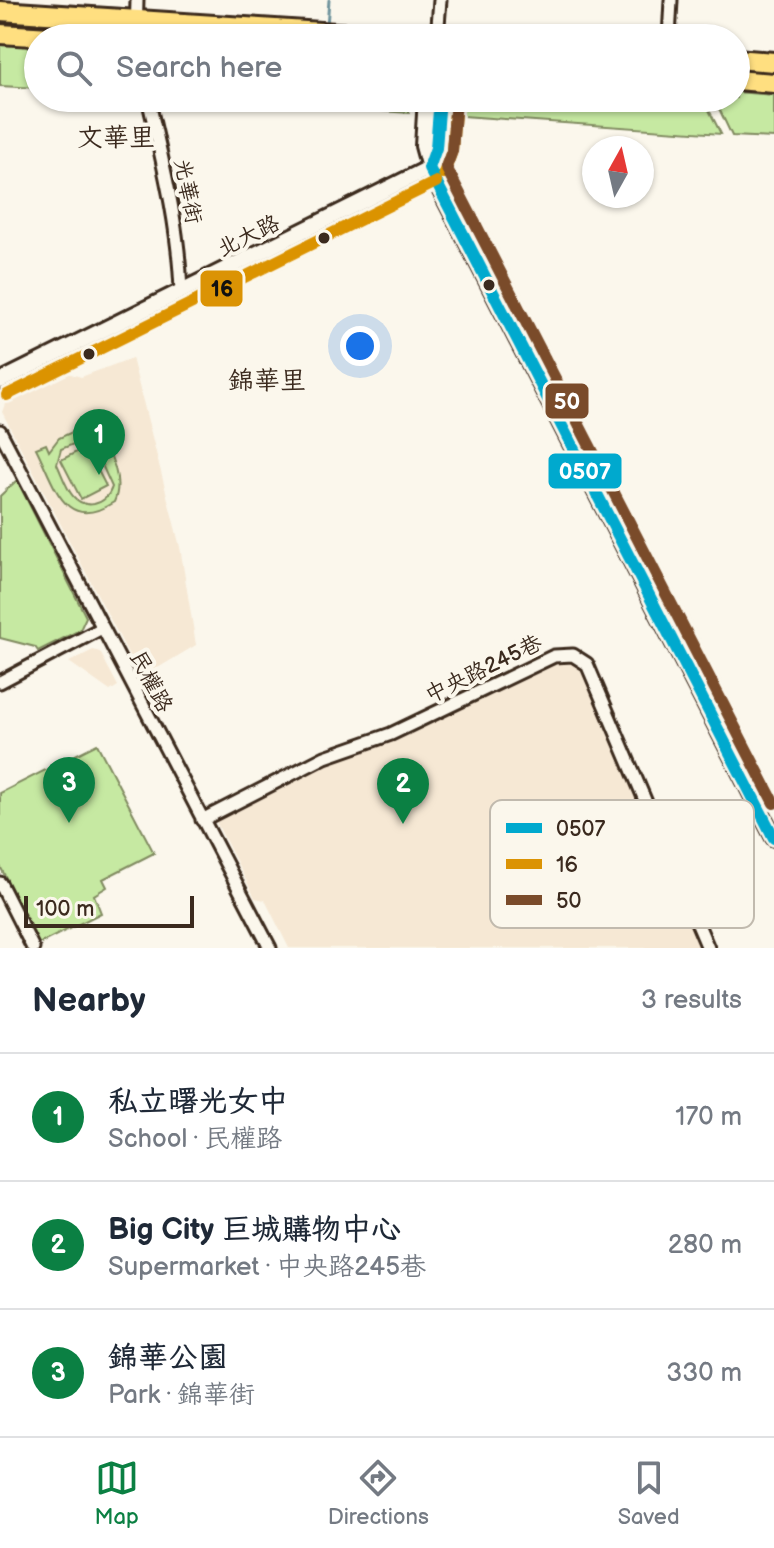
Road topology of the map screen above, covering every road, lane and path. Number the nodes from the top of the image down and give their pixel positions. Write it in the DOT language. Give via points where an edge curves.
graph roads {
  1 [pos="137,0"];
  2 [pos="440,0"];
  3 [pos="671,0"];
  4 [pos="0,11"];
  5 [pos="98,24"];
  6 [pos="136,24"];
  7 [pos="438,24"];
  8 [pos="670,24"];
  9 [pos="0,34"];
  10 [pos="24,35"];
  11 [pos="750,60"];
  12 [pos="774,62"];
  13 [pos="750,81"];
  14 [pos="774,83"];
  15 [pos="151,112"];
  16 [pos="425,112"];
  17 [pos="439,112"];
  18 [pos="429,168"];
  19 [pos="181,292"];
  20 [pos="0,381"];
  21 [pos="0,431"];
  22 [pos="102,628"];
  23 [pos="0,682"];
  24 [pos="645,800"];
  25 [pos="202,820"];
  26 [pos="774,838"];
  27 [pos="0,883"];
  28 [pos="699,928"];
  29 [pos="33,948"];
  30 [pos="270,948"];
  31 [pos="708,948"];
  1 -- 6 [label="street"];
  2 -- 7 [label="street"];
  3 -- 8 [label="street"];
  4 -- 5 [label="main road"];
  9 -- 10 [label="main road"];
  11 -- 12 [label="main road"];
  13 -- 14 [label="main road"];
  15 -- 19 [label="street, 光華街" via="171,198"];
  16 -- 18 [label="street" via="423,146"];
  17 -- 18 [label="street"];
  18 -- 19 [label="street, 北大路"];
  18 -- 26 [label="street"];
  19 -- 20 [label="street, 北大路"];
  21 -- 22 [label="street, 民權路"];
  22 -- 23 [label="street"];
  22 -- 25 [label="street, 民權路"];
  24 -- 25 [label="street, 中央路245巷" via="587,664 573,655 554,656 391,734 325,757"];
  25 -- 30 [label="street, 民權路"];
  27 -- 29 [label="street"];
  28 -- 31 [label="street, 中央路245巷"];
}
